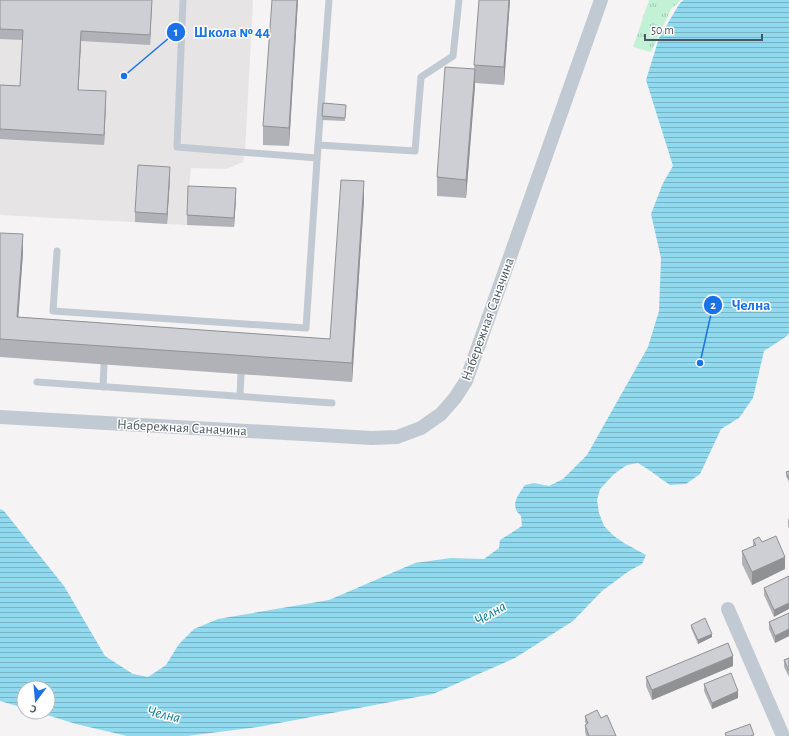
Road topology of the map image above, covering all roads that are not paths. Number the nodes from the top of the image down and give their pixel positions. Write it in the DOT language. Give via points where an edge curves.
graph roads {
  1 [pos="183,0"];
  2 [pos="329,0"];
  3 [pos="459,0"];
  4 [pos="601,0"];
  5 [pos="318,145"];
  6 [pos="318,158"];
  7 [pos="57,251"];
  8 [pos="104,364"];
  9 [pos="241,374"];
  10 [pos="37,382"];
  11 [pos="103,387"];
  12 [pos="240,396"];
  13 [pos="332,403"];
  14 [pos="0,417"];
  15 [pos="728,609"];
  16 [pos="783,736"];
  1 -- 6 [label="lane" via="177,147"];
  2 -- 5 [label="lane"];
  3 -- 5 [label="lane" via="453,56 421,77 415,151"];
  4 -- 14 [label="street, Набережная Саначина" via="466,382 441,414 421,428 398,436 372,438"];
  5 -- 6 [label="lane"];
  6 -- 7 [label="lane" via="306,328 244,328 107,318 53,311"];
  8 -- 11 [label="lane"];
  9 -- 12 [label="lane"];
  10 -- 11 [label="lane"];
  11 -- 12 [label="lane"];
  12 -- 13 [label="lane"];
  15 -- 16 [label="street"];
}
